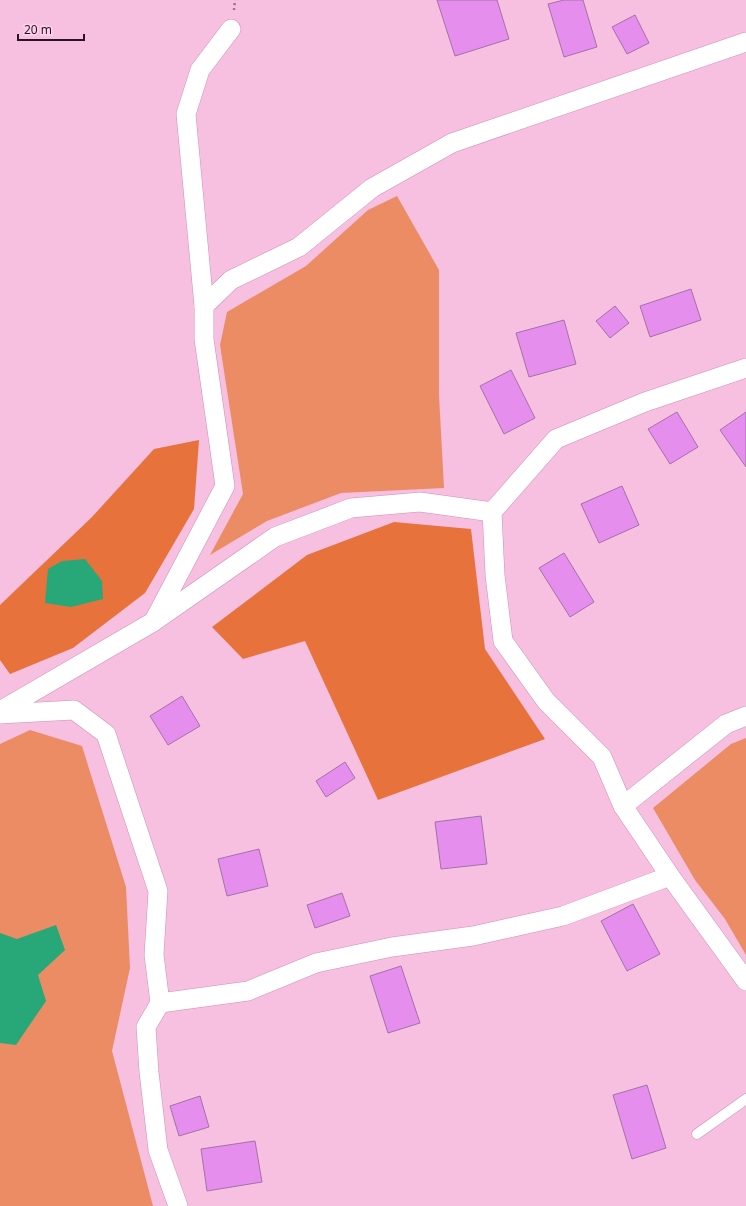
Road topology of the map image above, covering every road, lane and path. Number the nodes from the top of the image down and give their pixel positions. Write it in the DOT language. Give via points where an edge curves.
graph roads {
  1 [pos="231,29"];
  2 [pos="746,42"];
  3 [pos="204,306"];
  4 [pos="746,368"];
  5 [pos="492,512"];
  6 [pos="153,622"];
  7 [pos="0,713"];
  8 [pos="746,716"];
  9 [pos="623,806"];
  10 [pos="670,876"];
  11 [pos="746,981"];
  12 [pos="160,1003"];
  13 [pos="746,1099"];
  14 [pos="697,1134"];
  15 [pos="178,1206"];
  1 -- 3 [label="street" via="200,70 186,114"];
  2 -- 3 [label="street" via="452,143 372,188 299,247 231,280"];
  3 -- 6 [label="street" via="204,339 225,486"];
  4 -- 5 [label="street" via="645,402 556,439"];
  5 -- 6 [label="street" via="420,502 351,508 275,536"];
  5 -- 9 [label="street" via="495,575 504,641 546,701 602,757"];
  6 -- 7 [label="street"];
  7 -- 12 [label="street" via="74,710 106,734 158,891 154,955"];
  8 -- 9 [label="street" via="726,724"];
  9 -- 10 [label="street"];
  10 -- 11 [label="street"];
  10 -- 12 [label="street" via="563,916 473,936 392,947 316,963 248,991"];
  12 -- 15 [label="street" via="146,1027 149,1072 158,1150"];
  13 -- 14 [label="lane"];
}
